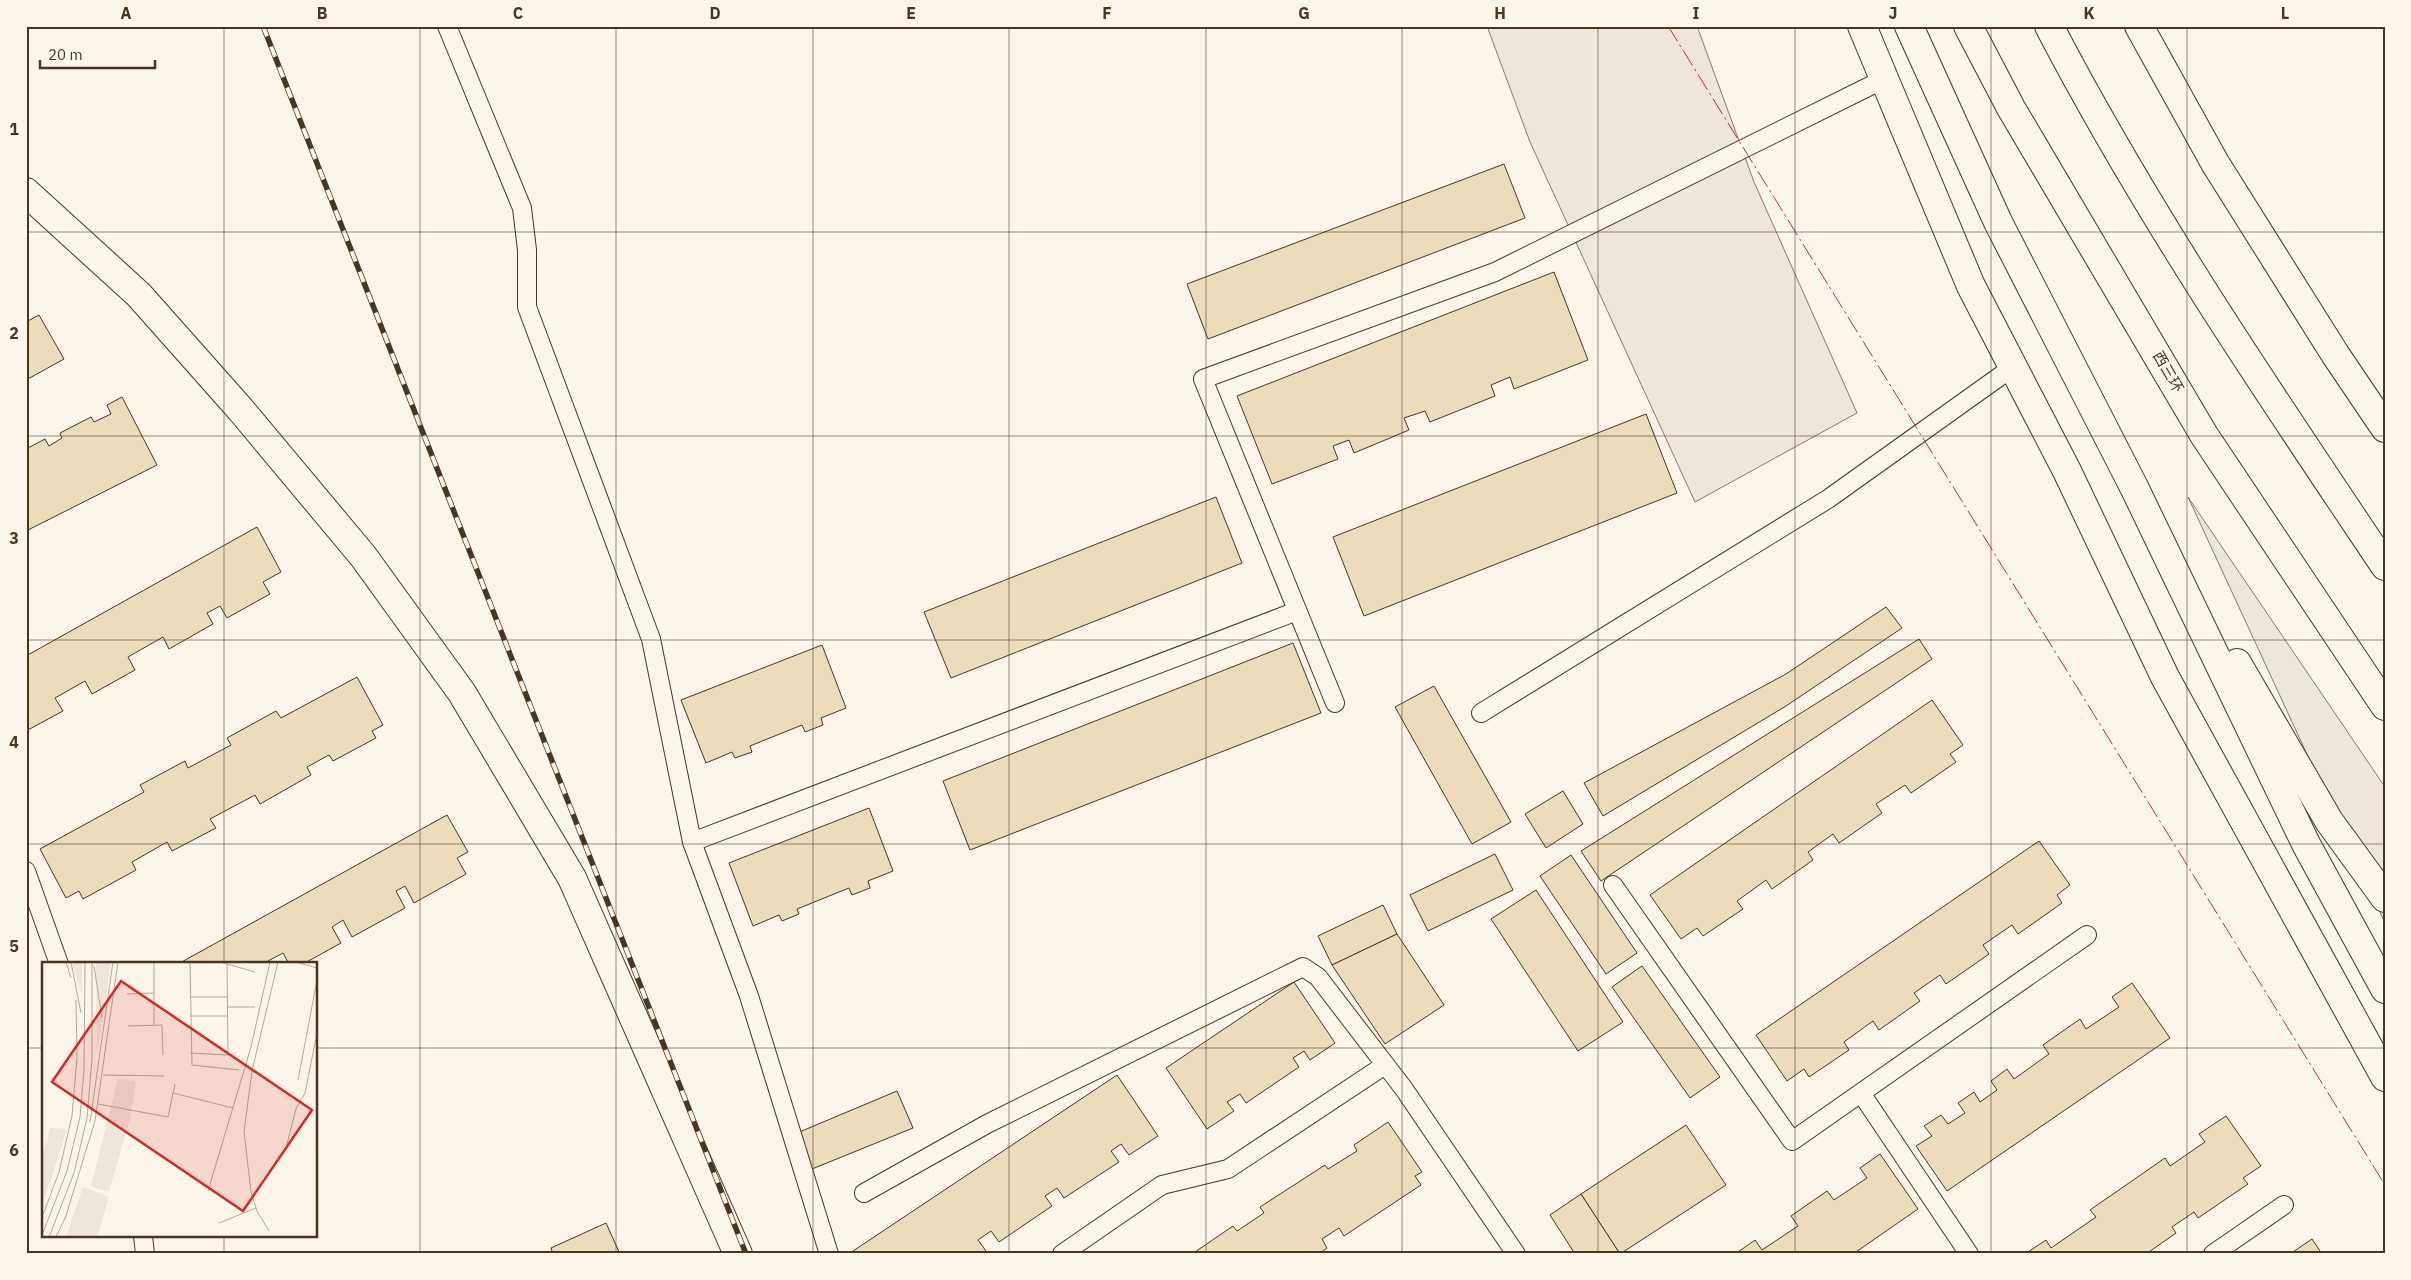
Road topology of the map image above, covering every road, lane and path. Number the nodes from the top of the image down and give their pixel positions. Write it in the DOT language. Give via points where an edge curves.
graph roads {
  1 [pos="447,26"];
  2 [pos="1862,26"];
  3 [pos="1910,26"];
  4 [pos="1968,26"];
  5 [pos="2050,26"];
  6 [pos="2139,26"];
  7 [pos="1884,78"];
  8 [pos="26,192"];
  9 [pos="2013,367"];
  10 [pos="2385,428"];
  11 [pos="2134,487"];
  12 [pos="2340,500"];
  13 [pos="2385,553"];
  14 [pos="2385,566"];
  15 [pos="1297,611"];
  16 [pos="1335,703"];
  17 [pos="2385,706"];
  18 [pos="1481,713"];
  19 [pos="692,842"];
  20 [pos="26,871"];
  21 [pos="1613,884"];
  22 [pos="2385,898"];
  23 [pos="2087,935"];
  24 [pos="58,962"];
  25 [pos="2385,989"];
  26 [pos="1385,1065"];
  27 [pos="2385,1076"];
  28 [pos="1861,1094"];
  29 [pos="864,1193"];
  30 [pos="2284,1205"];
  31 [pos="144,1238"];
  32 [pos="145,1254"];
  33 [pos="738,1254"];
  34 [pos="829,1254"];
  35 [pos="1062,1254"];
  36 [pos="1516,1254"];
  37 [pos="1969,1254"];
  38 [pos="2213,1254"];
  1 -- 19 [label="lane" via="522,208 527,250 527,307 651,639"];
  2 -- 7 [label="main road"];
  3 -- 11 [label="main road" via="1998,222"];
  4 -- 17 [label="main road, 西三环" via="2011,108 2204,435"];
  5 -- 12 [label="main road" via="2074,74 2158,217"];
  6 -- 10 [label="main road" via="2215,163 2334,354"];
  7 -- 9 [label="main road" via="1971,286"];
  7 -- 15 [label="lane" via="1495,272 1203,379"];
  8 -- 33 [label="main road" via="139,295 241,410 363,556 462,693 572,878"];
  9 -- 18 [label="lane" via="1828,499"];
  9 -- 27 [label="main road" via="2067,470 2165,677"];
  11 -- 22 [label="main road" via="2329,822"];
  11 -- 25 [label="main road" via="2306,844"];
  12 -- 13 [label="main road"];
  12 -- 14 [label="main road"];
  15 -- 16 [label="lane"];
  15 -- 19 [label="lane"];
  19 -- 34 [label="lane" via="749,996"];
  20 -- 24 [label="lane"];
  21 -- 28 [label="lane" via="1792,1141"];
  23 -- 28 [label="lane"];
  26 -- 29 [label="lane" via="1318,977 1303,967 987,1124"];
  26 -- 35 [label="lane" via="1228,1169 1162,1185"];
  26 -- 36 [label="lane"];
  28 -- 37 [label="lane"];
  30 -- 38 [label="lane"];
  31 -- 32 [label="lane"];
}
